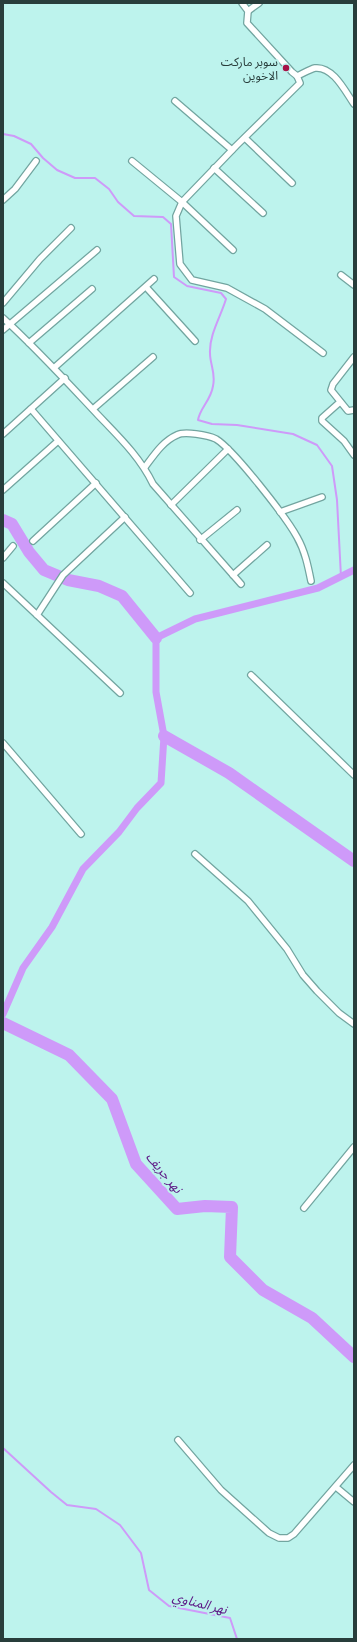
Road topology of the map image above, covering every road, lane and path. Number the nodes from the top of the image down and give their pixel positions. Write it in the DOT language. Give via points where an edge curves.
graph roads {
  1 [pos="242,3"];
  2 [pos="259,3"];
  3 [pos="248,12"];
  4 [pos="297,76"];
  5 [pos="175,101"];
  6 [pos="354,104"];
  7 [pos="245,138"];
  8 [pos="232,150"];
  9 [pos="36,161"];
  10 [pos="132,162"];
  11 [pos="214,168"];
  12 [pos="292,183"];
  13 [pos="3,200"];
  14 [pos="182,202"];
  15 [pos="263,213"];
  16 [pos="71,228"];
  17 [pos="96,250"];
  18 [pos="233,250"];
  19 [pos="341,275"];
  20 [pos="154,279"];
  21 [pos="354,285"];
  22 [pos="146,287"];
  23 [pos="92,289"];
  24 [pos="3,303"];
  25 [pos="3,318"];
  26 [pos="9,324"];
  27 [pos="3,330"];
  28 [pos="195,341"];
  29 [pos="30,343"];
  30 [pos="324,353"];
  31 [pos="153,357"];
  32 [pos="354,357"];
  33 [pos="55,367"];
  34 [pos="65,378"];
  35 [pos="340,402"];
  36 [pos="32,410"];
  37 [pos="93,410"];
  38 [pos="354,410"];
  39 [pos="3,434"];
  40 [pos="58,440"];
  41 [pos="228,449"];
  42 [pos="354,455"];
  43 [pos="145,467"];
  44 [pos="96,484"];
  45 [pos="3,490"];
  46 [pos="322,497"];
  47 [pos="171,505"];
  48 [pos="237,510"];
  49 [pos="280,512"];
  50 [pos="124,517"];
  51 [pos="200,540"];
  52 [pos="33,541"];
  53 [pos="267,545"];
  54 [pos="13,546"];
  55 [pos="3,558"];
  56 [pos="233,575"];
  57 [pos="312,581"];
  58 [pos="3,583"];
  59 [pos="241,584"];
  60 [pos="190,593"];
  61 [pos="37,615"];
  62 [pos="251,675"];
  63 [pos="120,693"];
  64 [pos="3,743"];
  65 [pos="354,775"];
  66 [pos="81,834"];
  67 [pos="195,854"];
  68 [pos="354,1024"];
  69 [pos="354,1147"];
  70 [pos="304,1208"];
  71 [pos="178,1440"];
  72 [pos="354,1465"];
  73 [pos="336,1487"];
  74 [pos="354,1502"];
  1 -- 3 [label="street"];
  2 -- 3 [label="street"];
  3 -- 4 [label="street" via="247,23"];
  4 -- 6 [label="street" via="314,68 326,70"];
  4 -- 7 [label="street" via="300,83"];
  5 -- 8 [label="street"];
  7 -- 8 [label="street"];
  7 -- 12 [label="street"];
  8 -- 11 [label="street"];
  9 -- 13 [label="street" via="16,189"];
  10 -- 14 [label="street"];
  11 -- 14 [label="street"];
  11 -- 15 [label="street"];
  14 -- 18 [label="street"];
  14 -- 30 [label="street" via="176,216 180,264 192,280 227,288 265,309"];
  16 -- 24 [label="street" via="40,259"];
  17 -- 26 [label="street"];
  19 -- 21 [label="street"];
  20 -- 22 [label="street"];
  22 -- 28 [label="street"];
  22 -- 33 [label="street"];
  23 -- 29 [label="street"];
  25 -- 26 [label="street"];
  26 -- 27 [label="street"];
  26 -- 29 [label="street"];
  29 -- 33 [label="street"];
  31 -- 37 [label="street"];
  32 -- 35 [label="street" via="332,387"];
  33 -- 34 [label="street"];
  34 -- 36 [label="street"];
  34 -- 37 [label="street"];
  35 -- 38 [label="street" via="348,411"];
  35 -- 42 [label="street" via="322,418 322,421 344,441"];
  36 -- 39 [label="street"];
  36 -- 40 [label="street"];
  37 -- 43 [label="street"];
  40 -- 44 [label="street"];
  40 -- 45 [label="street"];
  41 -- 43 [label="street" via="215,439 198,434 178,434 162,445"];
  41 -- 47 [label="street"];
  41 -- 49 [label="street"];
  43 -- 47 [label="street" via="153,484"];
  44 -- 50 [label="street"];
  44 -- 52 [label="street"];
  46 -- 49 [label="street"];
  47 -- 51 [label="street"];
  48 -- 51 [label="street"];
  49 -- 57 [label="street" via="297,537"];
  50 -- 60 [label="street"];
  50 -- 61 [label="street" via="63,575"];
  51 -- 56 [label="street"];
  53 -- 56 [label="street"];
  54 -- 55 [label="street"];
  56 -- 59 [label="street"];
  58 -- 61 [label="street"];
  61 -- 63 [label="street"];
  62 -- 65 [label="street"];
  64 -- 66 [label="street"];
  67 -- 68 [label="street" via="248,901 287,949 317,992"];
  69 -- 70 [label="street"];
  71 -- 73 [label="street" via="221,1490 269,1533 279,1538 288,1538 294,1534"];
  72 -- 73 [label="street"];
  73 -- 74 [label="street"];
}
